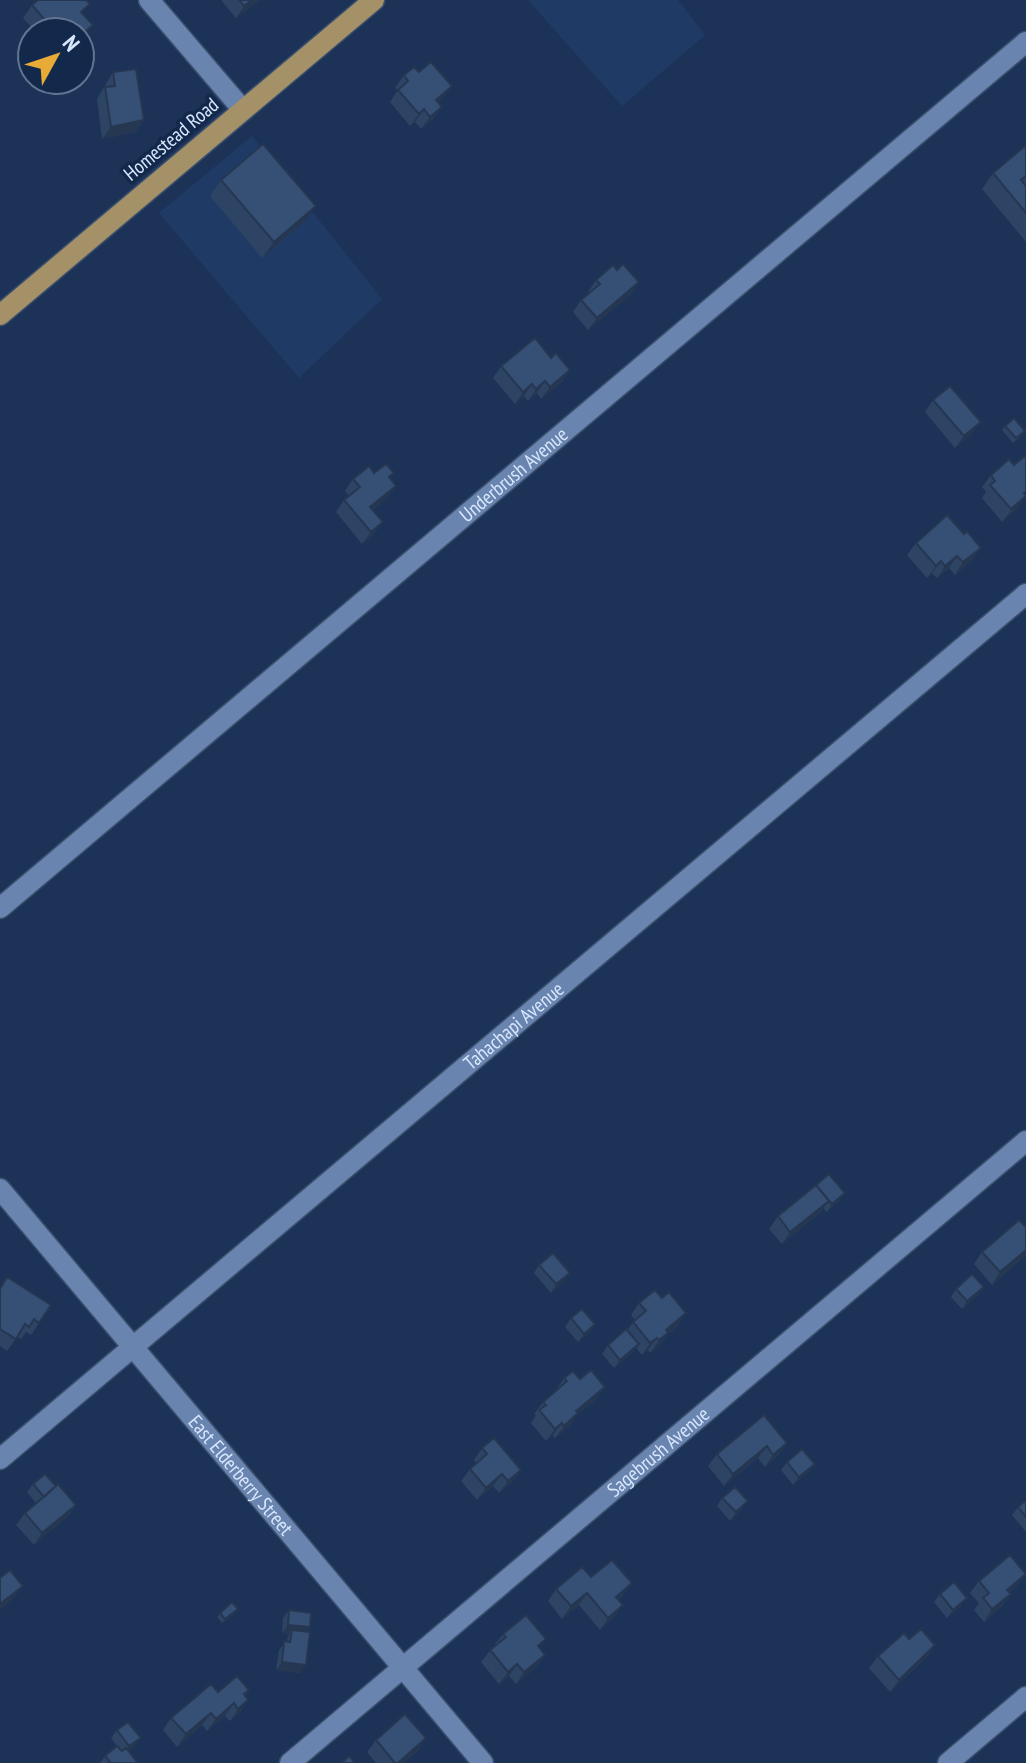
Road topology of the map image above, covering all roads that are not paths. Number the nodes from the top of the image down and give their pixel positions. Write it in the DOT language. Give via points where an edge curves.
graph roads {
  1 [pos="149,0"];
  2 [pos="374,0"];
  3 [pos="1026,42"];
  4 [pos="243,110"];
  5 [pos="0,315"];
  6 [pos="1026,594"];
  7 [pos="0,908"];
  8 [pos="1026,1141"];
  9 [pos="0,1189"];
  10 [pos="133,1347"];
  11 [pos="0,1459"];
  12 [pos="404,1668"];
  13 [pos="1026,1697"];
  14 [pos="290,1763"];
  15 [pos="483,1763"];
  16 [pos="948,1763"];
  1 -- 4 [label="street"];
  2 -- 4 [label="main road, Homestead Road"];
  3 -- 7 [label="street, Underbrush Avenue"];
  4 -- 5 [label="main road, Homestead Road"];
  6 -- 10 [label="street, Tahachapi Avenue"];
  8 -- 12 [label="street, Sagebrush Avenue"];
  9 -- 10 [label="street, East Elderberry Street"];
  10 -- 11 [label="street, Tahachapi Avenue"];
  10 -- 12 [label="street, East Elderberry Street"];
  12 -- 14 [label="street, Sagebrush Avenue"];
  12 -- 15 [label="street, East Elderberry Street"];
  13 -- 16 [label="street"];
}
